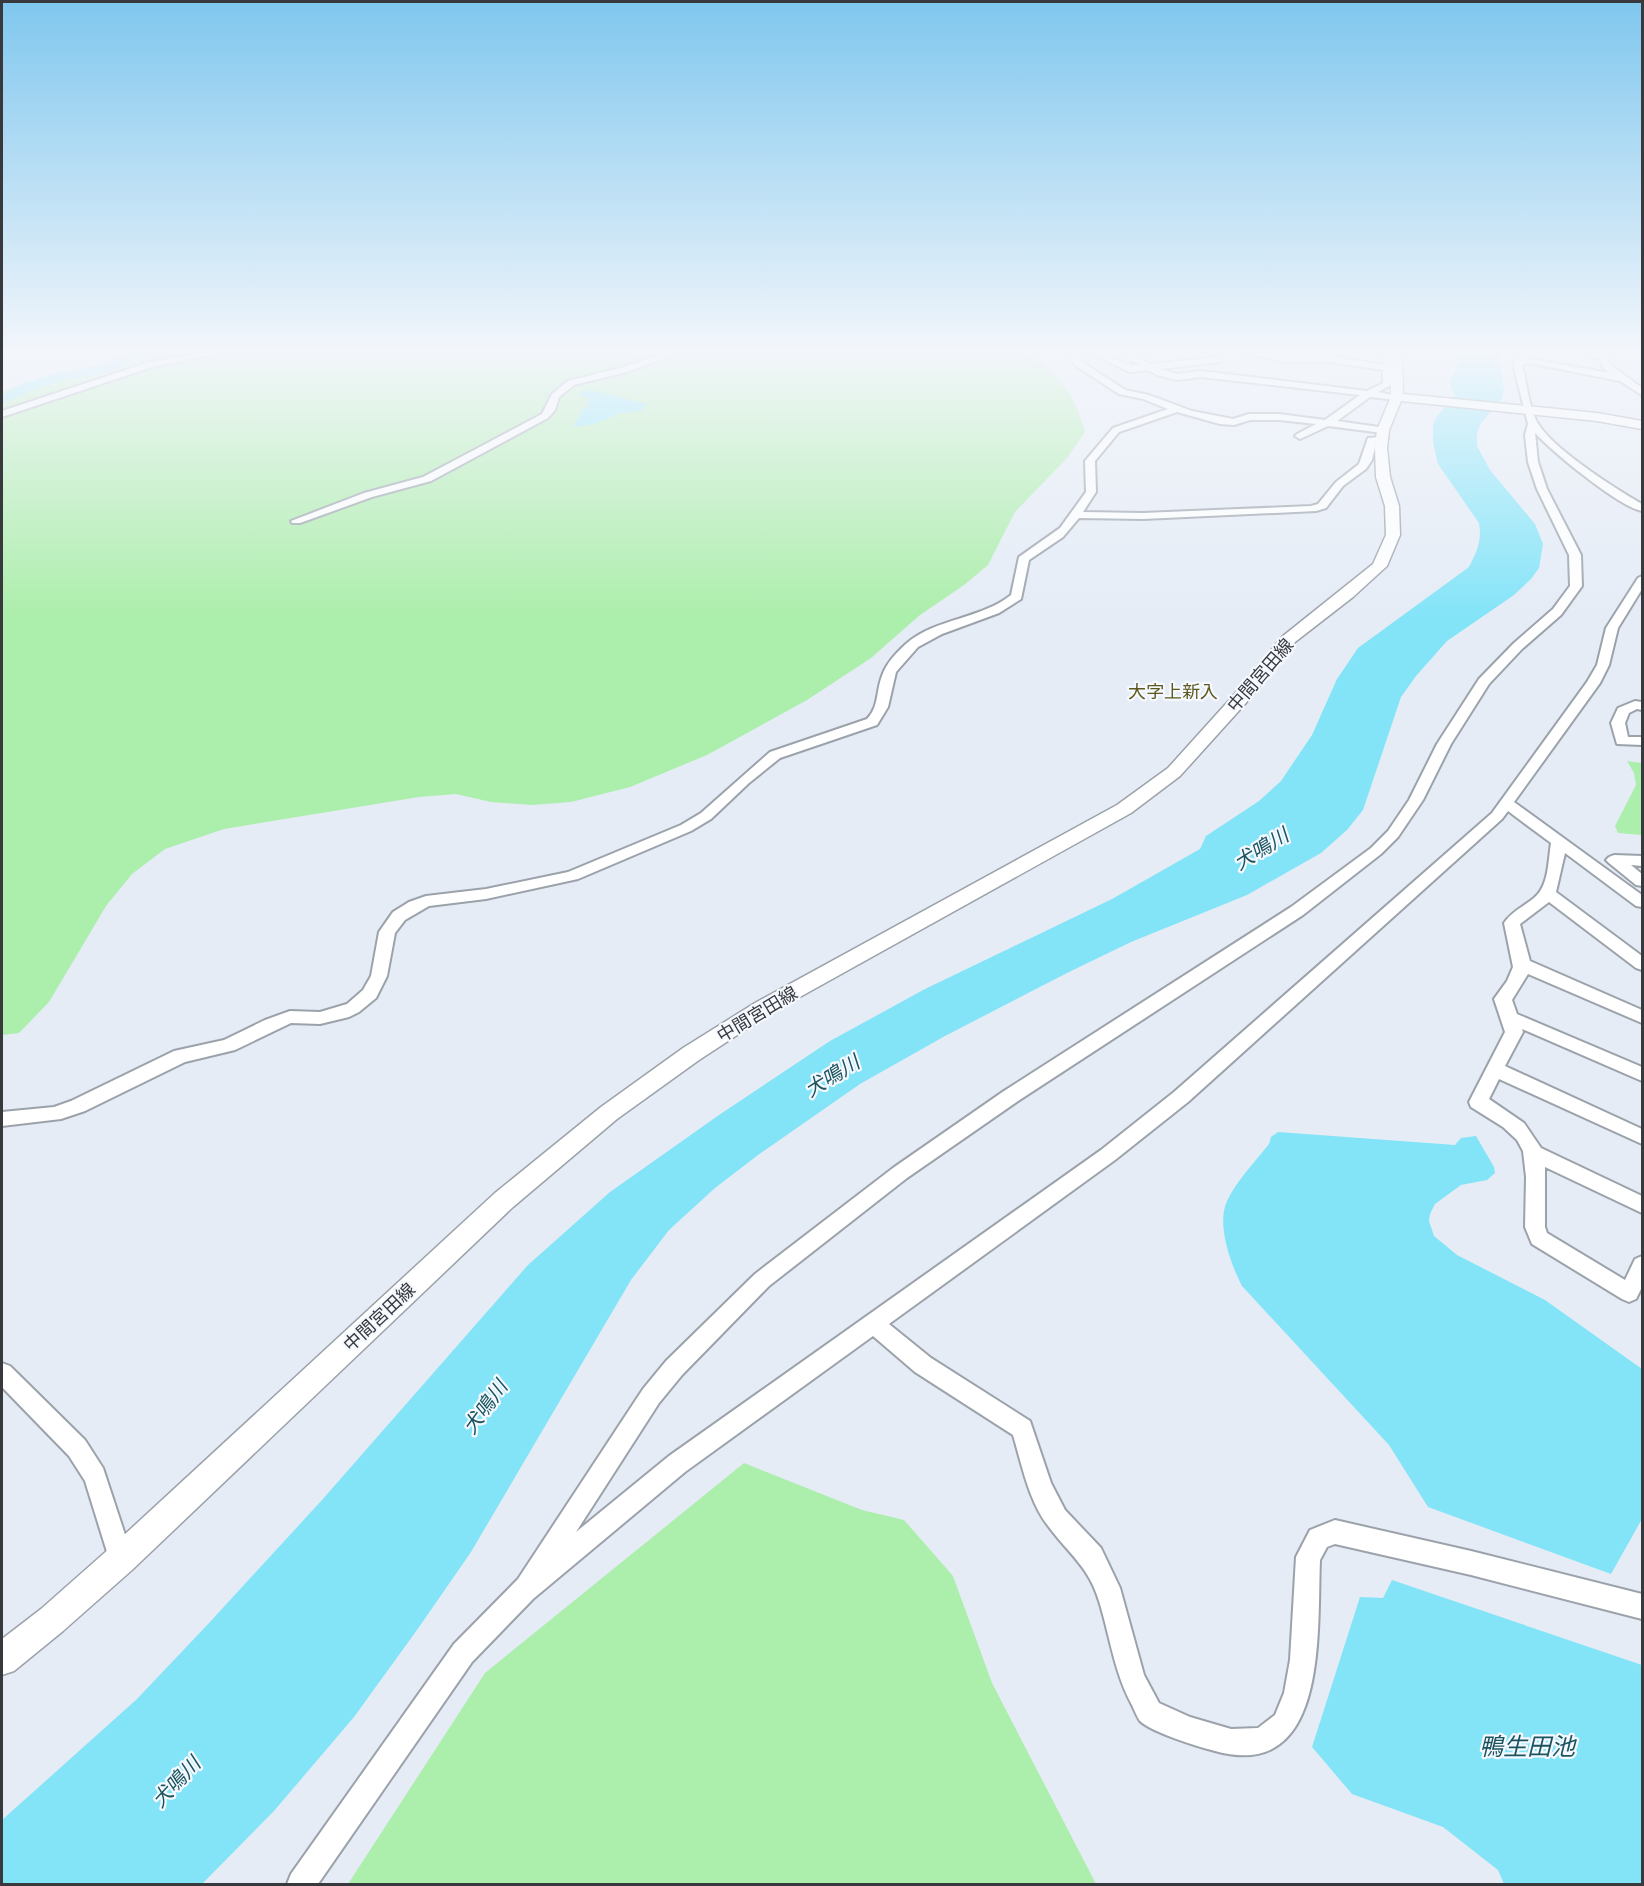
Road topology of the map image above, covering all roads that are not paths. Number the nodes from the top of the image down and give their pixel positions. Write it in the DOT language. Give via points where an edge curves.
graph roads {
  1 [pos="498,441"];
  2 [pos="1106,441"];
  3 [pos="1372,441"];
  4 [pos="1383,441"];
  5 [pos="1531,441"];
  6 [pos="1550,441"];
  7 [pos="1642,508"];
  8 [pos="1076,515"];
  9 [pos="296,522"];
  10 [pos="1642,580"];
  11 [pos="1642,706"];
  12 [pos="1642,741"];
  13 [pos="1507,804"];
  14 [pos="1559,842"];
  15 [pos="1642,861"];
  16 [pos="1642,881"];
  17 [pos="1548,894"];
  18 [pos="1642,902"];
  19 [pos="1642,964"];
  20 [pos="1523,965"];
  21 [pos="1642,1017"];
  22 [pos="1512,1019"];
  23 [pos="1495,1069"];
  24 [pos="1642,1074"];
  25 [pos="2,1119"];
  26 [pos="1642,1137"];
  27 [pos="1534,1153"];
  28 [pos="1642,1205"];
  29 [pos="1642,1265"];
  30 [pos="874,1324"];
  31 [pos="2,1373"];
  32 [pos="121,1558"];
  33 [pos="524,1590"];
  34 [pos="1642,1607"];
  35 [pos="2,1659"];
  36 [pos="301,1884"];
  1 -- 9 [label="street" via="427,479 368,495"];
  2 -- 8 [label="street" via="1090,461 1091,492"];
  3 -- 8 [label="street" via="1371,454 1364,466 1333,491 1322,506 1312,509"];
  4 -- 32 [label="main road, 中間宮田線" via="1383,477 1392,506 1393,535 1380,566 1289,639 1174,772 1124,809 764,1008 609,1113 504,1200"];
  5 -- 33 [label="street" via="1542,489 1575,555 1576,586 1557,612 1484,682 1393,834 1297,911 1021,1089 900,1173 762,1280 651,1396"];
  6 -- 7 [label="street" via="1598,480"];
  8 -- 25 [label="street" via="1062,533 1023,559 1013,600 922,638 912,646 892,670 880,716 775,755 706,816 686,828 572,876 415,906 399,916 387,932 379,976 370,994 343,1013 320,1018 290,1017 229,1045 180,1056 78,1106 54,1114"];
  10 -- 13 [label="street" via="1612,628 1603,665 1593,684"];
  11 -- 12 [label="street" via="1623,711 1618,723 1622,741"];
  13 -- 14 [label="street"];
  13 -- 30 [label="street" via="1181,1098"];
  14 -- 17 [label="street"];
  14 -- 18 [label="street"];
  15 -- 16 [label="street" via="1614,860"];
  17 -- 19 [label="street"];
  17 -- 20 [label="street" via="1518,914 1512,923"];
  20 -- 21 [label="street"];
  20 -- 22 [label="street" via="1520,977 1503,999"];
  22 -- 23 [label="street" via="1514,1032"];
  22 -- 24 [label="street"];
  23 -- 26 [label="street"];
  23 -- 27 [label="street" via="1478,1102 1503,1117 1527,1140"];
  27 -- 28 [label="street"];
  27 -- 29 [label="street" via="1535,1227 1539,1238 1629,1293"];
  30 -- 33 [label="street" via="677,1464"];
  30 -- 34 [label="street" via="923,1365 1022,1428 1040,1486 1056,1518 1092,1557 1111,1597 1132,1679 1150,1712 1187,1730 1231,1742 1263,1741 1284,1724 1297,1694 1303,1660 1308,1557 1319,1538 1335,1532"];
  31 -- 32 [label="street" via="77,1448 95,1476"];
  32 -- 35 [label="main road, 中間宮田線"];
  33 -- 36 [label="street" via="463,1653"];
}
